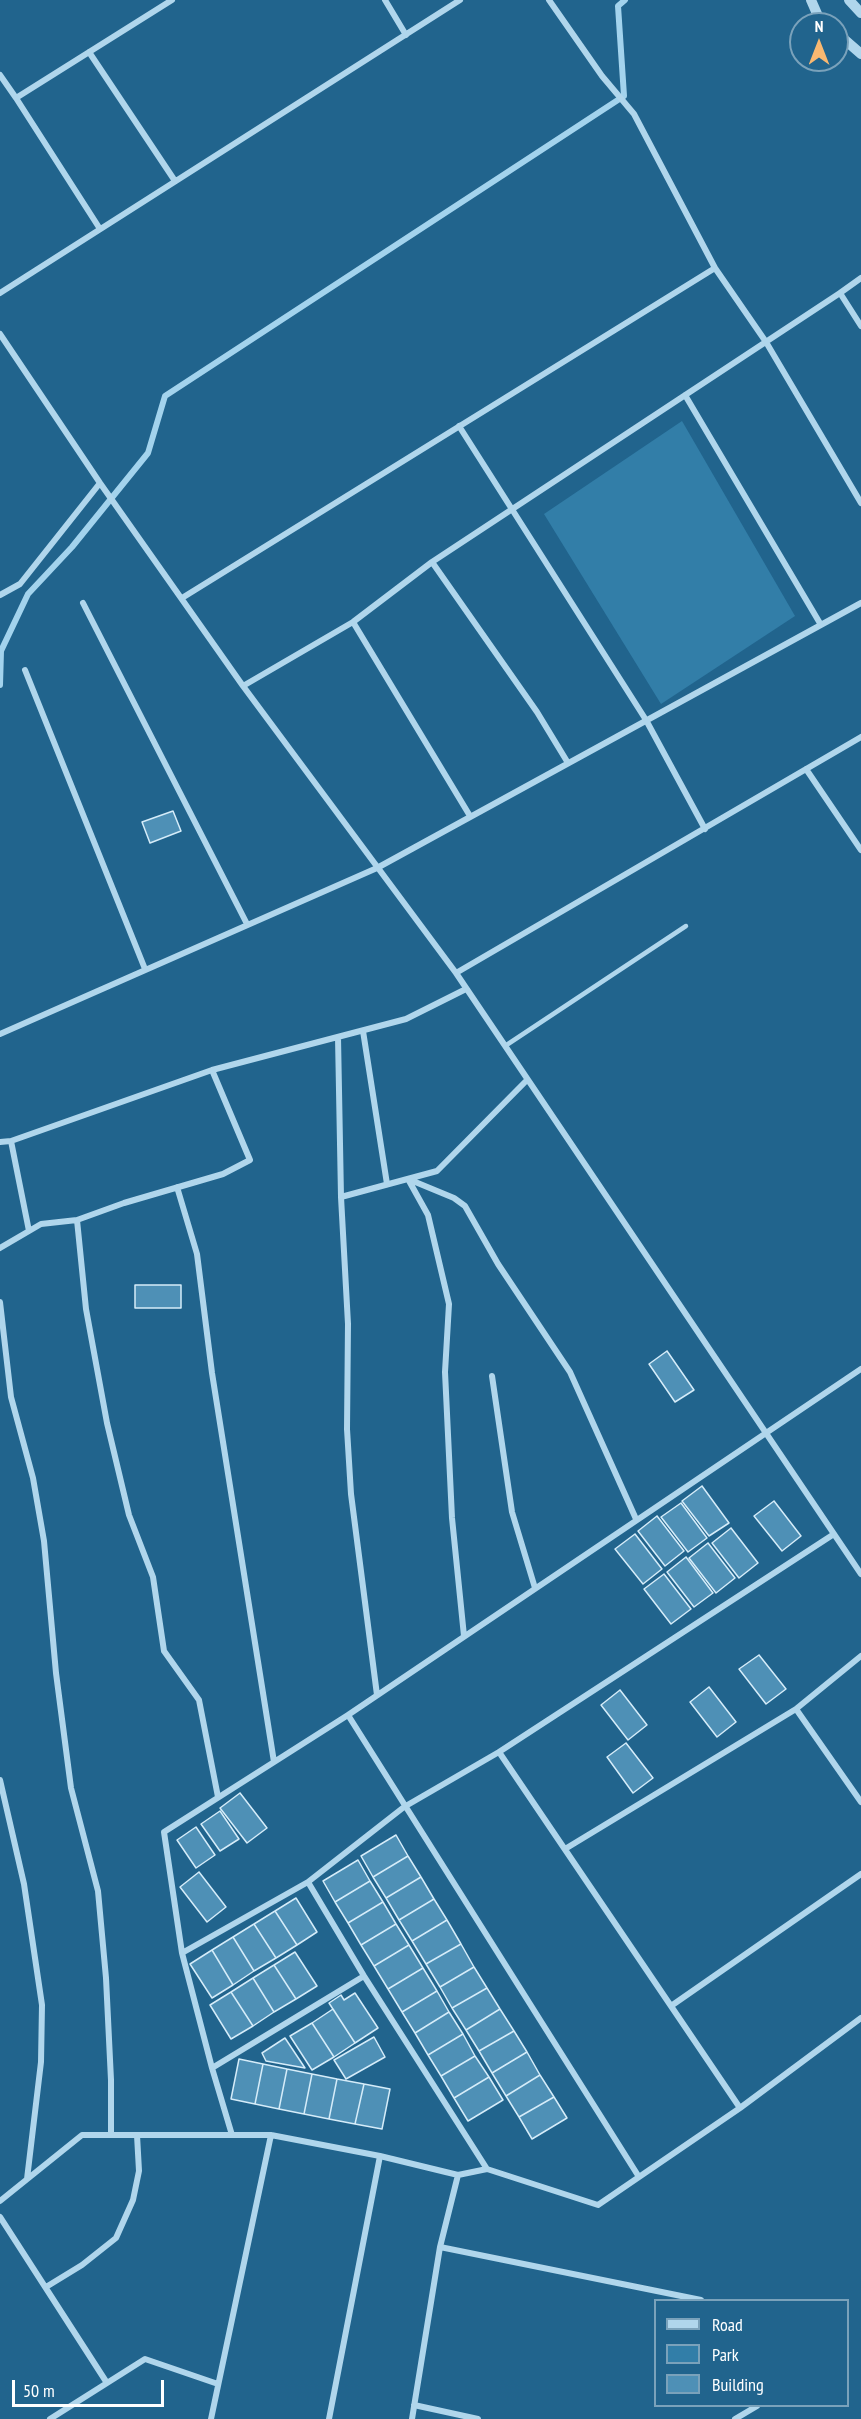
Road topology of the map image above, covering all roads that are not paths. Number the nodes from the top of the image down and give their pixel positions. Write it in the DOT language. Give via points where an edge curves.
graph roads {
  1 [pos="172,0"];
  2 [pos="385,0"];
  3 [pos="460,0"];
  4 [pos="549,0"];
  5 [pos="849,0"];
  6 [pos="861,13"];
  7 [pos="406,35"];
  8 [pos="849,44"];
  9 [pos="89,52"];
  10 [pos="861,54"];
  11 [pos="0,75"];
  12 [pos="16,98"];
  13 [pos="175,181"];
  14 [pos="100,229"];
  15 [pos="715,268"];
  16 [pos="861,278"];
  17 [pos="0,293"];
  18 [pos="840,293"];
  19 [pos="861,326"];
  20 [pos="0,334"];
  21 [pos="766,342"];
  22 [pos="685,395"];
  23 [pos="459,426"];
  24 [pos="100,483"];
  25 [pos="861,503"];
  26 [pos="513,508"];
  27 [pos="432,562"];
  28 [pos="0,595"];
  29 [pos="182,598"];
  30 [pos="83,603"];
  31 [pos="861,603"];
  32 [pos="353,621"];
  33 [pos="821,625"];
  34 [pos="25,670"];
  35 [pos="243,686"];
  36 [pos="646,720"];
  37 [pos="861,737"];
  38 [pos="568,763"];
  39 [pos="806,769"];
  40 [pos="470,816"];
  41 [pos="705,829"];
  42 [pos="861,850"];
  43 [pos="377,868"];
  44 [pos="247,924"];
  45 [pos="686,926"];
  46 [pos="145,969"];
  47 [pos="456,973"];
  48 [pos="466,989"];
  49 [pos="363,1031"];
  50 [pos="0,1034"];
  51 [pos="338,1037"];
  52 [pos="505,1046"];
  53 [pos="213,1070"];
  54 [pos="527,1080"];
  55 [pos="11,1141"];
  56 [pos="0,1142"];
  57 [pos="408,1179"];
  58 [pos="387,1184"];
  59 [pos="177,1187"];
  60 [pos="341,1197"];
  61 [pos="77,1220"];
  62 [pos="29,1231"];
  63 [pos="0,1248"];
  64 [pos="0,1302"];
  65 [pos="861,1370"];
  66 [pos="492,1376"];
  67 [pos="765,1432"];
  68 [pos="636,1519"];
  69 [pos="834,1534"];
  70 [pos="861,1574"];
  71 [pos="535,1588"];
  72 [pos="464,1636"];
  73 [pos="861,1656"];
  74 [pos="377,1695"];
  75 [pos="796,1709"];
  76 [pos="348,1715"];
  77 [pos="499,1752"];
  78 [pos="274,1762"];
  79 [pos="0,1780"];
  80 [pos="218,1797"];
  81 [pos="861,1802"];
  82 [pos="405,1807"];
  83 [pos="565,1849"];
  84 [pos="861,1874"];
  85 [pos="308,1882"];
  86 [pos="182,1953"];
  87 [pos="364,1976"];
  88 [pos="671,2006"];
  89 [pos="861,2018"];
  90 [pos="212,2068"];
  91 [pos="740,2108"];
  92 [pos="111,2134"];
  93 [pos="137,2134"];
  94 [pos="232,2134"];
  95 [pos="271,2135"];
  96 [pos="380,2156"];
  97 [pos="487,2169"];
  98 [pos="458,2175"];
  99 [pos="639,2176"];
  100 [pos="27,2179"];
  101 [pos="0,2201"];
  102 [pos="0,2217"];
  103 [pos="440,2247"];
  104 [pos="46,2288"];
  105 [pos="691,2299"];
  106 [pos="107,2383"];
  107 [pos="218,2384"];
  108 [pos="414,2405"];
  109 [pos="755,2407"];
  110 [pos="50,2419"];
  111 [pos="211,2419"];
  112 [pos="329,2419"];
  113 [pos="412,2419"];
  114 [pos="478,2419"];
  115 [pos="735,2419"];
  1 -- 9 [label="street"];
  2 -- 7 [label="street"];
  3 -- 7 [label="street"];
  4 -- 15 [label="street" via="634,114"];
  5 -- 6 [label="street"];
  7 -- 13 [label="street"];
  8 -- 10 [label="street"];
  9 -- 12 [label="street"];
  9 -- 13 [label="street"];
  11 -- 12 [label="street"];
  12 -- 14 [label="street"];
  13 -- 14 [label="street"];
  14 -- 17 [label="street"];
  15 -- 21 [label="street"];
  15 -- 23 [label="street"];
  16 -- 18 [label="street"];
  18 -- 19 [label="street"];
  18 -- 21 [label="street"];
  20 -- 24 [label="street"];
  21 -- 22 [label="street"];
  21 -- 25 [label="street"];
  22 -- 26 [label="street"];
  22 -- 33 [label="street"];
  23 -- 26 [label="street"];
  23 -- 29 [label="street"];
  24 -- 28 [label="street" via="20,584"];
  24 -- 29 [label="street"];
  26 -- 27 [label="street"];
  26 -- 36 [label="street"];
  27 -- 32 [label="street"];
  27 -- 38 [label="street"];
  29 -- 35 [label="street"];
  30 -- 44 [label="street"];
  31 -- 33 [label="street"];
  32 -- 35 [label="street"];
  32 -- 40 [label="street"];
  33 -- 36 [label="street"];
  34 -- 46 [label="street"];
  35 -- 43 [label="street"];
  36 -- 38 [label="street"];
  36 -- 41 [label="street"];
  37 -- 39 [label="street"];
  38 -- 40 [label="street"];
  39 -- 41 [label="street"];
  39 -- 42 [label="street"];
  40 -- 43 [label="street"];
  41 -- 47 [label="street"];
  43 -- 44 [label="street"];
  43 -- 47 [label="street"];
  44 -- 46 [label="street"];
  45 -- 52 [label="lane"];
  46 -- 50 [label="street"];
  47 -- 48 [label="street"];
  48 -- 49 [label="street" via="406,1019"];
  48 -- 52 [label="street"];
  49 -- 51 [label="street"];
  49 -- 58 [label="street"];
  51 -- 53 [label="street"];
  51 -- 60 [label="street"];
  52 -- 54 [label="street"];
  53 -- 55 [label="street"];
  53 -- 59 [label="street" via="250,1160 223,1174"];
  54 -- 57 [label="street" via="437,1171"];
  54 -- 67 [label="street"];
  55 -- 56 [label="street"];
  55 -- 62 [label="street"];
  57 -- 58 [label="street"];
  57 -- 68 [label="street" via="465,1206 498,1264 570,1372"];
  57 -- 72 [label="street" via="428,1215 449,1304 446,1384 452,1518"];
  58 -- 60 [label="street"];
  59 -- 61 [label="street"];
  59 -- 78 [label="street" via="197,1254"];
  60 -- 74 [label="street" via="351,1494"];
  61 -- 62 [label="street" via="41,1224"];
  61 -- 80 [label="street" via="86,1309 129,1515 153,1577 164,1652 199,1700"];
  62 -- 63 [label="street"];
  64 -- 92 [label="street" via="11,1397 33,1478 44,1540 71,1788 98,1891 107,2001"];
  65 -- 67 [label="street"];
  66 -- 71 [label="street" via="512,1512"];
  67 -- 68 [label="street"];
  67 -- 69 [label="street"];
  68 -- 71 [label="street"];
  69 -- 70 [label="street"];
  69 -- 77 [label="street"];
  71 -- 72 [label="street"];
  72 -- 74 [label="street"];
  73 -- 75 [label="street"];
  74 -- 76 [label="street"];
  75 -- 81 [label="street"];
  75 -- 83 [label="street"];
  76 -- 78 [label="street"];
  76 -- 82 [label="street"];
  77 -- 82 [label="street"];
  77 -- 83 [label="street"];
  78 -- 80 [label="street"];
  79 -- 100 [label="street" via="24,1884 42,2005 41,2062"];
  80 -- 86 [label="street" via="164,1832"];
  82 -- 85 [label="street"];
  82 -- 99 [label="street"];
  83 -- 88 [label="street"];
  84 -- 88 [label="street"];
  85 -- 86 [label="street"];
  85 -- 87 [label="street"];
  86 -- 90 [label="street"];
  87 -- 90 [label="street"];
  87 -- 97 [label="street"];
  88 -- 91 [label="street"];
  89 -- 91 [label="street"];
  90 -- 94 [label="street"];
  91 -- 99 [label="street"];
  92 -- 93 [label="street"];
  92 -- 100 [label="street" via="82,2134"];
  93 -- 94 [label="street"];
  93 -- 104 [label="street" via="139,2171 133,2200 116,2238"];
  94 -- 95 [label="street"];
  95 -- 96 [label="street"];
  95 -- 107 [label="street"];
  96 -- 98 [label="street"];
  96 -- 112 [label="street"];
  97 -- 98 [label="street"];
  97 -- 99 [label="street" via="598,2205"];
  98 -- 103 [label="street"];
  100 -- 101 [label="street"];
  102 -- 104 [label="street"];
  103 -- 105 [label="street"];
  103 -- 108 [label="street"];
  104 -- 106 [label="street"];
  106 -- 107 [label="street" via="145,2359"];
  106 -- 110 [label="street"];
  107 -- 111 [label="street"];
  108 -- 113 [label="street"];
  108 -- 114 [label="street"];
  109 -- 115 [label="street"];
}
